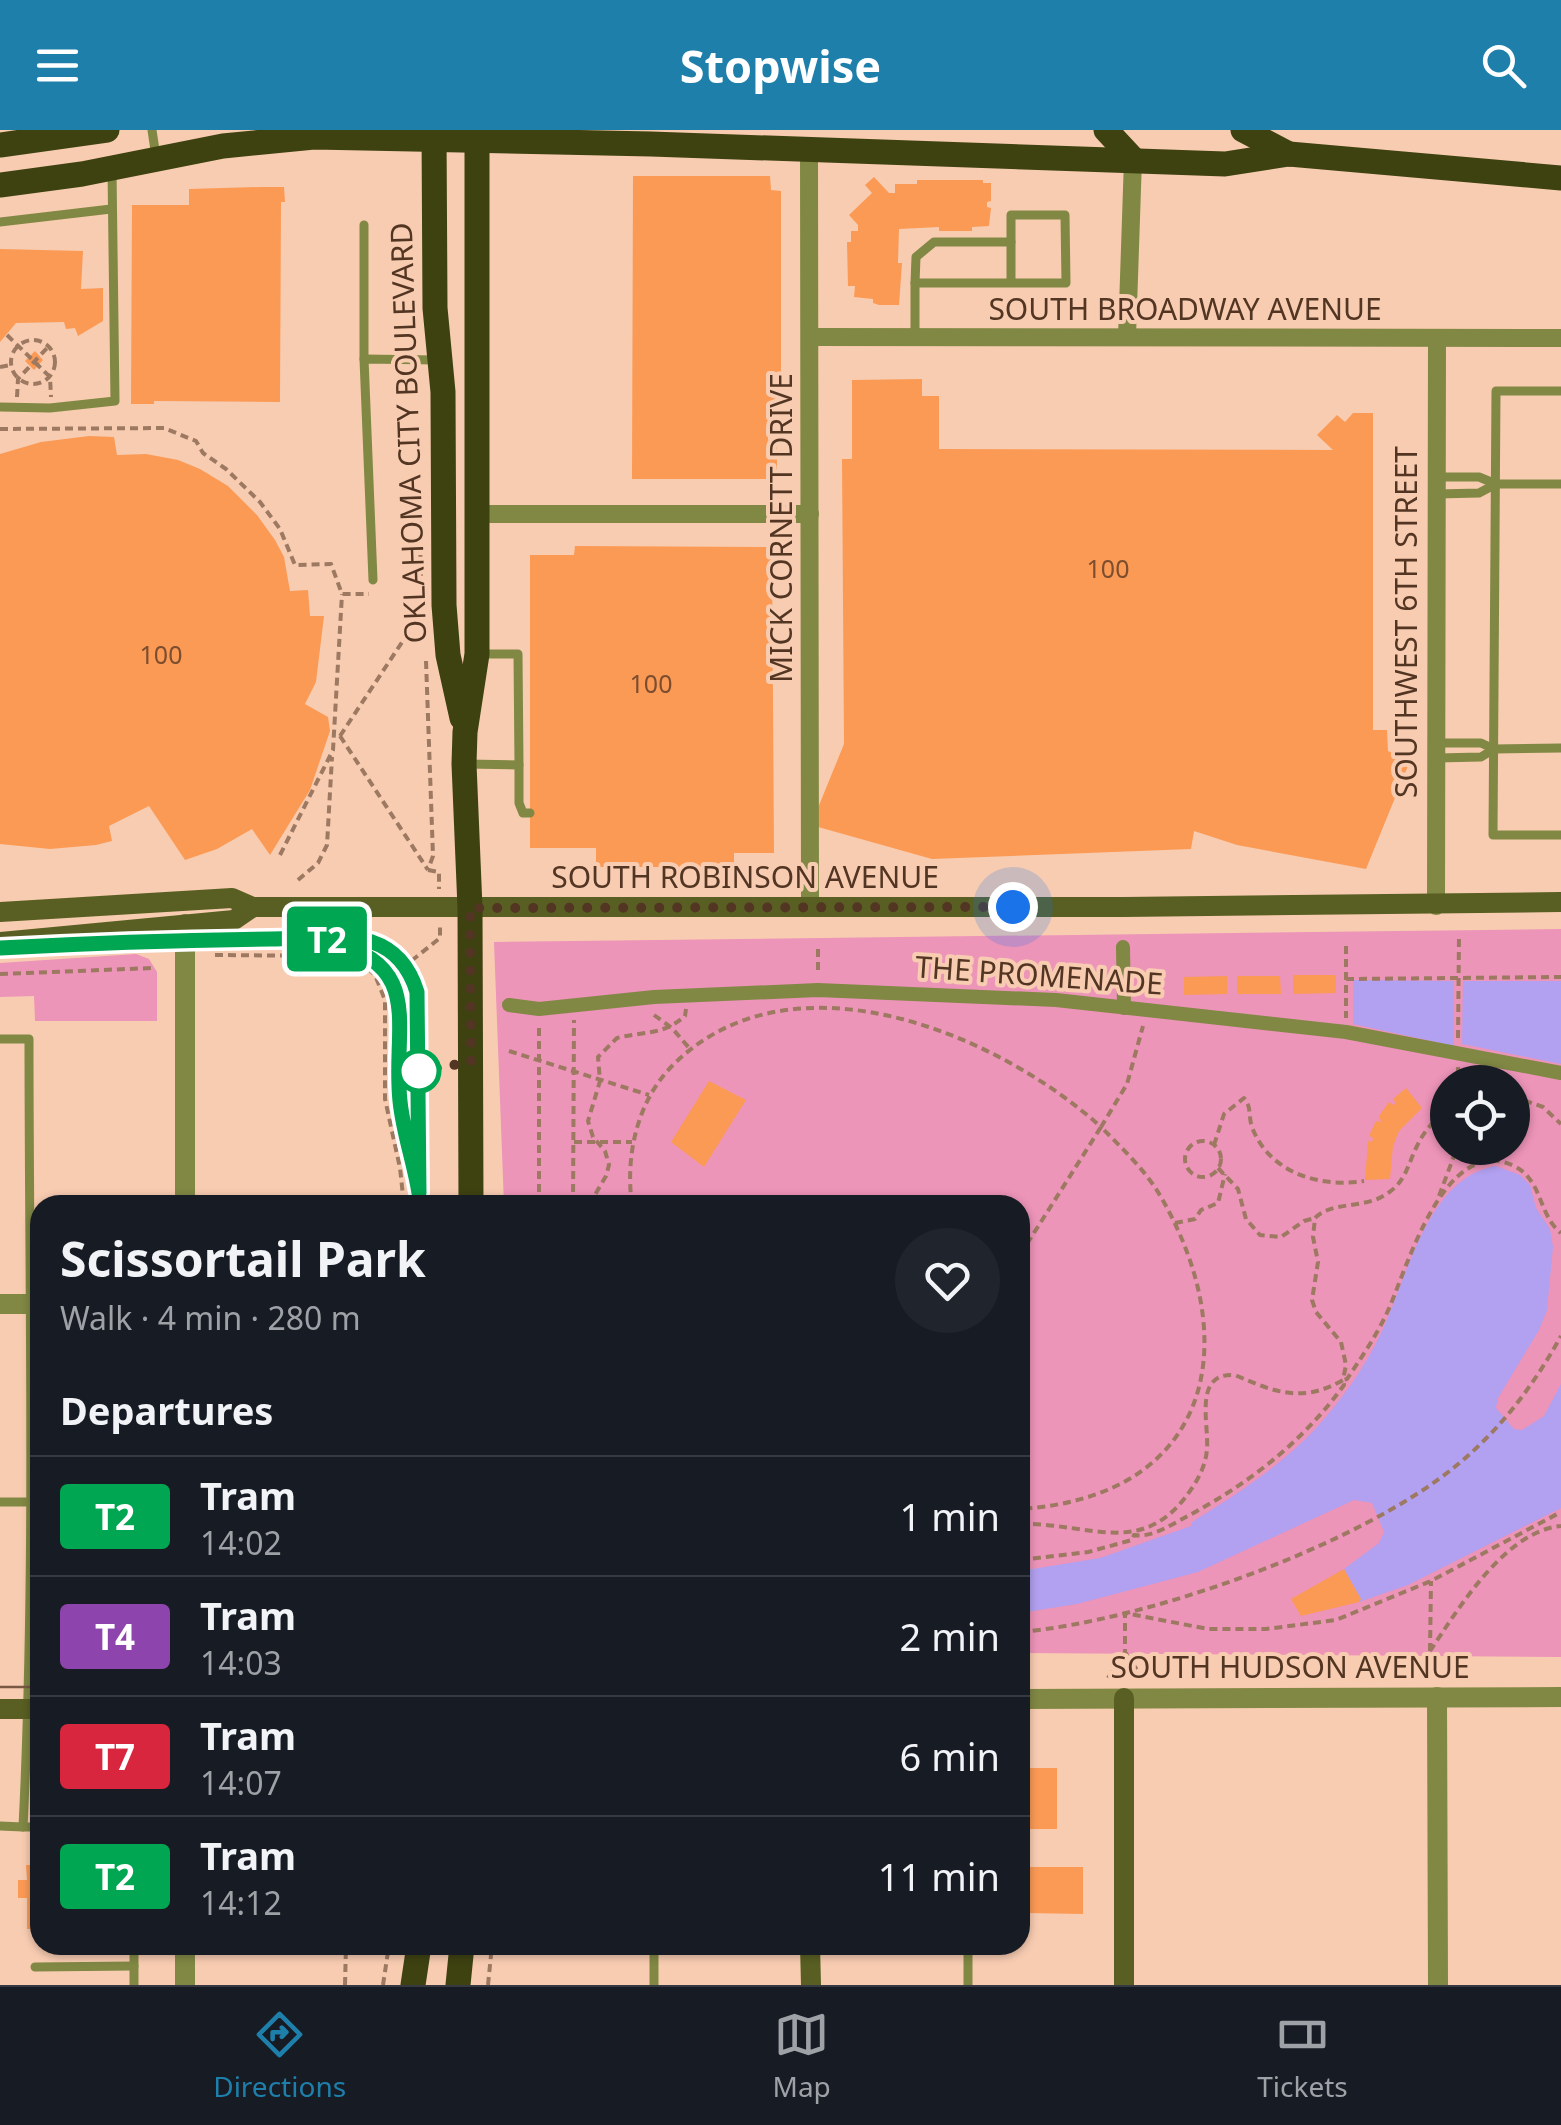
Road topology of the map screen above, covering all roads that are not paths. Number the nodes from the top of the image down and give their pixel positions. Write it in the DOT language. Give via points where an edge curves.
graph roads {
  1 [pos="107,130"];
  2 [pos="152,130"];
  3 [pos="1106,130"];
  4 [pos="1243,130"];
  5 [pos="434,134"];
  6 [pos="477,135"];
  7 [pos="222,138"];
  8 [pos="810,139"];
  9 [pos="0,145"];
  10 [pos="1289,154"];
  11 [pos="157,160"];
  12 [pos="1134,160"];
  13 [pos="112,169"];
  14 [pos="1561,178"];
  15 [pos="0,185"];
  16 [pos="111,209"];
  17 [pos="0,222"];
  18 [pos="364,224"];
  19 [pos="1011,242"];
  20 [pos="916,282"];
  21 [pos="1011,283"];
  22 [pos="810,337"];
  23 [pos="916,337"];
  24 [pos="1127,337"];
  25 [pos="1437,338"];
  26 [pos="1561,338"];
  27 [pos="364,360"];
  28 [pos="440,360"];
  29 [pos="1561,391"];
  30 [pos="0,407"];
  31 [pos="1496,484"];
  32 [pos="1561,484"];
  33 [pos="1437,485"];
  34 [pos="478,514"];
  35 [pos="810,514"];
  36 [pos="373,580"];
  37 [pos="477,654"];
  38 [pos="465,732"];
  39 [pos="1494,748"];
  40 [pos="1561,748"];
  41 [pos="1437,750"];
  42 [pos="464,764"];
  43 [pos="519,765"];
  44 [pos="530,812"];
  45 [pos="1561,835"];
  46 [pos="1561,902"];
  47 [pos="253,906"];
  48 [pos="1436,906"];
  49 [pos="810,907"];
  50 [pos="470,908"];
  51 [pos="0,912"];
  52 [pos="185,924"];
  53 [pos="0,942"];
  54 [pos="1123,947"];
  55 [pos="509,1005"];
  56 [pos="1124,1008"];
  57 [pos="0,1039"];
  58 [pos="1561,1073"];
  59 [pos="33,1195"];
  60 [pos="185,1195"];
  61 [pos="471,1195"];
  62 [pos="0,1304"];
  63 [pos="30,1304"];
  64 [pos="0,1502"];
  65 [pos="30,1502"];
  66 [pos="1437,1697"];
  67 [pos="1561,1697"];
  68 [pos="1124,1698"];
  69 [pos="1030,1699"];
  70 [pos="30,1709"];
  71 [pos="0,1710"];
  72 [pos="30,1742"];
  73 [pos="26,1774"];
  74 [pos="30,1774"];
  75 [pos="0,1826"];
  76 [pos="23,1827"];
  77 [pos="30,1827"];
  78 [pos="134,1955"];
  79 [pos="185,1955"];
  80 [pos="417,1955"];
  81 [pos="461,1955"];
  82 [pos="654,1955"];
  83 [pos="810,1955"];
  84 [pos="968,1955"];
  85 [pos="35,1966"];
  86 [pos="134,1966"];
  87 [pos="134,1985"];
  88 [pos="185,1985"];
  89 [pos="412,1985"];
  90 [pos="458,1985"];
  91 [pos="654,1985"];
  92 [pos="810,1985"];
  93 [pos="968,1985"];
  94 [pos="1124,1985"];
  95 [pos="1438,1985"];
  1 -- 9 [label="main road"];
  2 -- 11 [label="lane"];
  3 -- 12 [label="main road"];
  4 -- 10 [label="main road"];
  5 -- 6 [label="main road"];
  5 -- 7 [label="main road"];
  5 -- 28 [label="main road, OKLAHOMA CITY BOULEVARD"];
  6 -- 8 [label="main road"];
  6 -- 34 [label="main road, OKLAHOMA CITY BOULEVARD"];
  7 -- 11 [label="main road"];
  8 -- 12 [label="main road"];
  8 -- 22 [label="street, MICK CORNETT DRIVE"];
  10 -- 12 [label="main road" via="1225,164"];
  10 -- 14 [label="main road"];
  11 -- 13 [label="main road"];
  12 -- 24 [label="street"];
  13 -- 15 [label="main road"];
  13 -- 16 [label="lane"];
  16 -- 17 [label="lane"];
  16 -- 30 [label="lane" via="116,402"];
  18 -- 27 [label="lane"];
  19 -- 20 [label="lane" via="934,242 916,257"];
  19 -- 21 [label="lane"];
  19 -- 21 [label="lane" via="1011,215 1065,215 1066,283"];
  20 -- 21 [label="lane"];
  20 -- 23 [label="lane"];
  22 -- 23 [label="street, SOUTH BROADWAY AVENUE"];
  22 -- 35 [label="street, MICK CORNETT DRIVE"];
  23 -- 24 [label="street, SOUTH BROADWAY AVENUE"];
  24 -- 25 [label="street, SOUTH BROADWAY AVENUE"];
  25 -- 26 [label="street, SOUTH BROADWAY AVENUE"];
  25 -- 33 [label="street, SOUTHWEST 6TH STREET"];
  27 -- 28 [label="lane"];
  27 -- 36 [label="lane"];
  28 -- 38 [label="main road, OKLAHOMA CITY BOULEVARD" via="444,605"];
  29 -- 31 [label="lane" via="1496,391"];
  31 -- 32 [label="lane"];
  31 -- 33 [label="lane" via="1479,477"];
  31 -- 33 [label="lane" via="1479,493"];
  31 -- 39 [label="lane"];
  33 -- 41 [label="street, SOUTHWEST 6TH STREET"];
  34 -- 35 [label="street"];
  34 -- 37 [label="main road, OKLAHOMA CITY BOULEVARD"];
  35 -- 49 [label="street, MICK CORNETT DRIVE"];
  37 -- 38 [label="main road, OKLAHOMA CITY BOULEVARD"];
  37 -- 43 [label="lane" via="518,654"];
  38 -- 42 [label="main road, OKLAHOMA CITY BOULEVARD"];
  39 -- 40 [label="lane"];
  39 -- 41 [label="lane" via="1480,757"];
  39 -- 45 [label="lane" via="1493,835"];
  41 -- 48 [label="street, SOUTHWEST 6TH STREET"];
  42 -- 43 [label="lane"];
  42 -- 50 [label="main road, OKLAHOMA CITY BOULEVARD"];
  43 -- 44 [label="lane" via="519,804"];
  46 -- 48 [label="main road, SOUTH ROBINSON AVENUE"];
  47 -- 50 [label="main road, SOUTH ROBINSON AVENUE"];
  47 -- 51 [label="main road" via="232,898"];
  47 -- 52 [label="main road" via="234,920"];
  48 -- 49 [label="main road, SOUTH ROBINSON AVENUE"];
  49 -- 50 [label="main road, SOUTH ROBINSON AVENUE"];
  50 -- 61 [label="main road, OKLAHOMA CITY BOULEVARD"];
  52 -- 53 [label="main road"];
  52 -- 60 [label="street"];
  54 -- 56 [label="street"];
  55 -- 56 [label="street, THE PROMENADE" via="539,1010 818,990"];
  56 -- 58 [label="street, THE PROMENADE" via="1346,1032"];
  57 -- 59 [label="lane" via="29,1039"];
  62 -- 63 [label="street"];
  64 -- 65 [label="lane"];
  66 -- 67 [label="street, SOUTH HUDSON AVENUE"];
  66 -- 68 [label="street, SOUTH HUDSON AVENUE"];
  66 -- 95 [label="street"];
  68 -- 69 [label="street, SOUTH HUDSON AVENUE"];
  68 -- 94 [label="main road"];
  70 -- 71 [label="main road"];
  72 -- 73 [label="lane"];
  73 -- 74 [label="lane"];
  73 -- 76 [label="lane"];
  75 -- 76 [label="lane"];
  76 -- 77 [label="lane"];
  78 -- 86 [label="lane"];
  79 -- 88 [label="street"];
  80 -- 89 [label="main road"];
  81 -- 90 [label="main road"];
  82 -- 91 [label="lane"];
  83 -- 92 [label="main road"];
  84 -- 93 [label="lane"];
  85 -- 86 [label="lane"];
  86 -- 87 [label="lane"];
}
